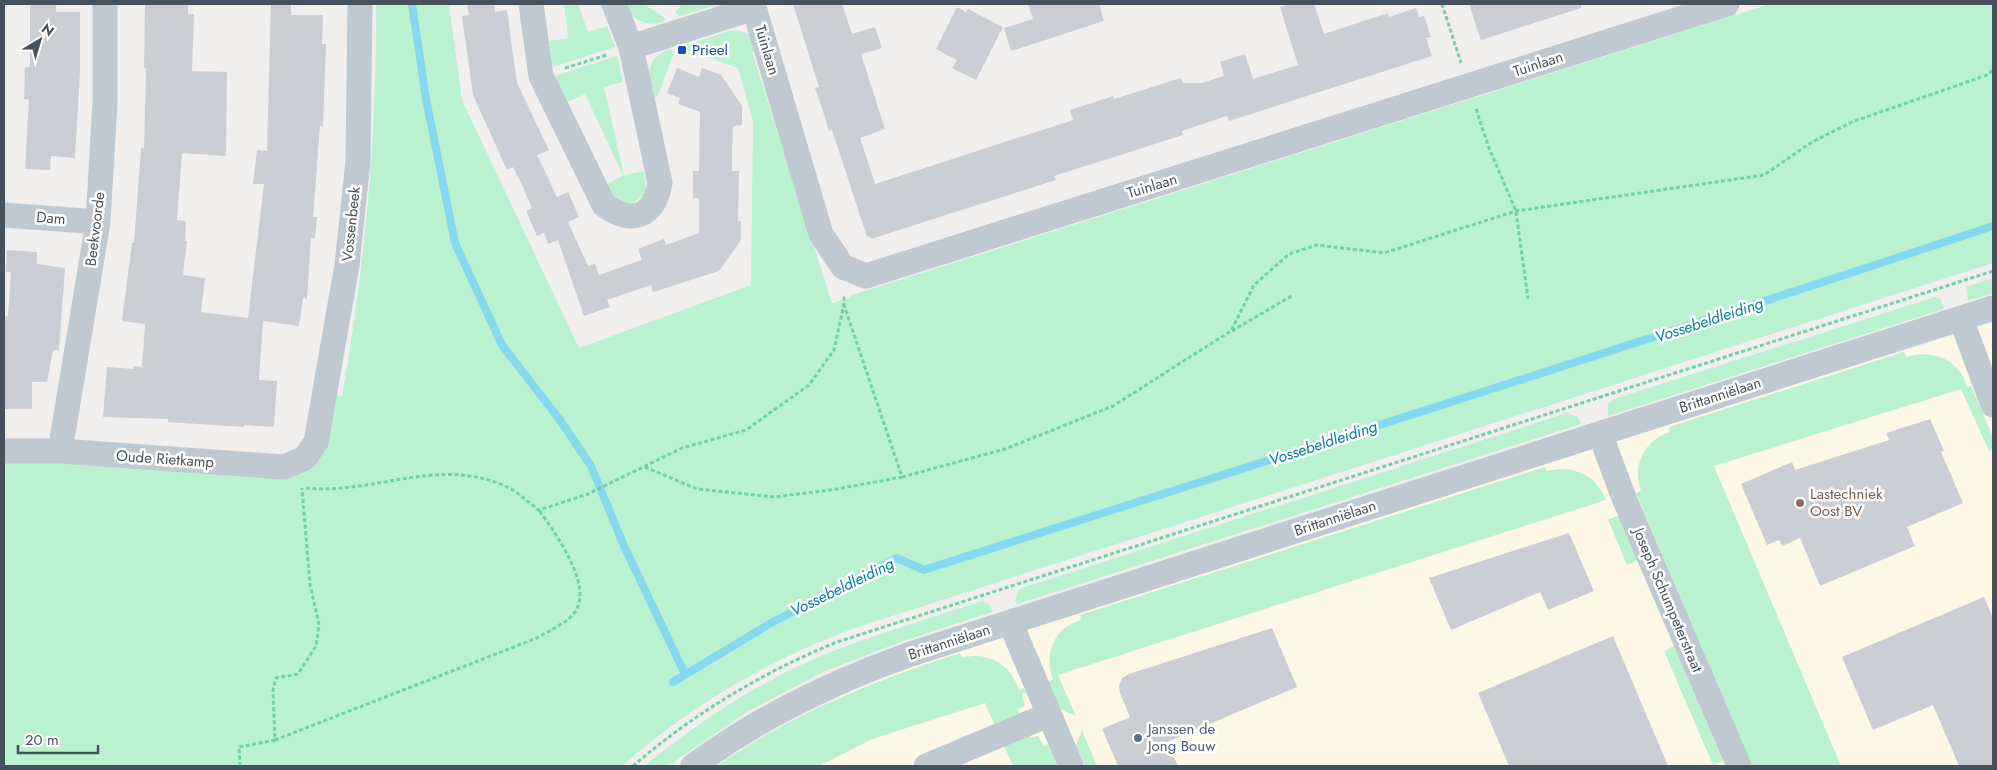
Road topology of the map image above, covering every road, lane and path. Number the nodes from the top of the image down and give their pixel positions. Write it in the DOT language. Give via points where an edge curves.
graph roads {
  1 [pos="105,4"];
  2 [pos="360,4"];
  3 [pos="531,4"];
  4 [pos="614,4"];
  5 [pos="1442,4"];
  6 [pos="1727,4"];
  7 [pos="753,6"];
  8 [pos="631,47"];
  9 [pos="1993,70"];
  10 [pos="541,76"];
  11 [pos="1469,87"];
  12 [pos="1516,210"];
  13 [pos="4,215"];
  14 [pos="98,222"];
  15 [pos="843,267"];
  16 [pos="1993,271"];
  17 [pos="1293,295"];
  18 [pos="1528,298"];
  19 [pos="844,304"];
  20 [pos="1993,308"];
  21 [pos="1960,318"];
  22 [pos="1231,331"];
  23 [pos="1993,405"];
  24 [pos="1600,434"];
  25 [pos="316,442"];
  26 [pos="4,451"];
  27 [pos="60,451"];
  28 [pos="284,467"];
  29 [pos="645,467"];
  30 [pos="902,477"];
  31 [pos="302,487"];
  32 [pos="540,510"];
  33 [pos="1010,622"];
  34 [pos="1048,715"];
  35 [pos="275,740"];
  36 [pos="240,766"];
  37 [pos="633,766"];
  38 [pos="693,766"];
  39 [pos="926,766"];
  40 [pos="1070,766"];
  41 [pos="1738,766"];
  1 -- 14 [label="street, Beekvoorde" via="105,102"];
  2 -- 25 [label="street, Vossenbeek" via="358,161 347,265"];
  3 -- 10 [label="street"];
  4 -- 8 [label="street"];
  5 -- 11 [label="path"];
  6 -- 11 [label="street, Tuinlaan"];
  7 -- 8 [label="street"];
  7 -- 15 [label="street, Tuinlaan" via="821,234"];
  8 -- 10 [label="path"];
  8 -- 10 [label="street" via="660,183 657,198 647,210 632,216 617,214 604,204"];
  9 -- 12 [label="path" via="1987,75 1852,122 1812,142 1764,175"];
  11 -- 12 [label="path" via="1489,148"];
  11 -- 15 [label="street, Tuinlaan" via="866,276"];
  12 -- 18 [label="path"];
  12 -- 22 [label="path" via="1384,253 1317,245 1289,254 1254,285"];
  13 -- 14 [label="street, Dam"];
  14 -- 27 [label="street, Beekvoorde"];
  15 -- 19 [label="path"];
  16 -- 37 [label="path" via="852,636 808,653 752,683 682,728"];
  17 -- 22 [label="path"];
  19 -- 29 [label="path" via="834,350 809,385 746,430 682,448"];
  19 -- 30 [label="path"];
  20 -- 21 [label="street, Brittanniëlaan"];
  21 -- 23 [label="street"];
  21 -- 24 [label="street, Brittanniëlaan"];
  22 -- 30 [label="path" via="1113,406 1005,449"];
  24 -- 33 [label="street, Brittanniëlaan"];
  24 -- 41 [label="street, Joseph Schumpeterstraat"];
  25 -- 28 [label="street, Oude Rietkamp" via="305,458"];
  26 -- 27 [label="street, Oude Rietkamp"];
  27 -- 28 [label="street, Oude Rietkamp"];
  28 -- 31 [label="path"];
  29 -- 30 [label="path" via="697,489 775,497"];
  29 -- 32 [label="path" via="588,494"];
  31 -- 32 [label="path" via="345,487 445,473 478,476 508,486"];
  31 -- 35 [label="path" via="310,584 319,624 316,646 298,674 276,678 273,690"];
  32 -- 35 [label="path" via="578,576 576,611 537,638"];
  33 -- 34 [label="street"];
  33 -- 38 [label="street, Brittanniëlaan" via="914,652 834,683 752,726"];
  34 -- 39 [label="street"];
  34 -- 40 [label="street"];
  35 -- 36 [label="path" via="239,747"];
}
